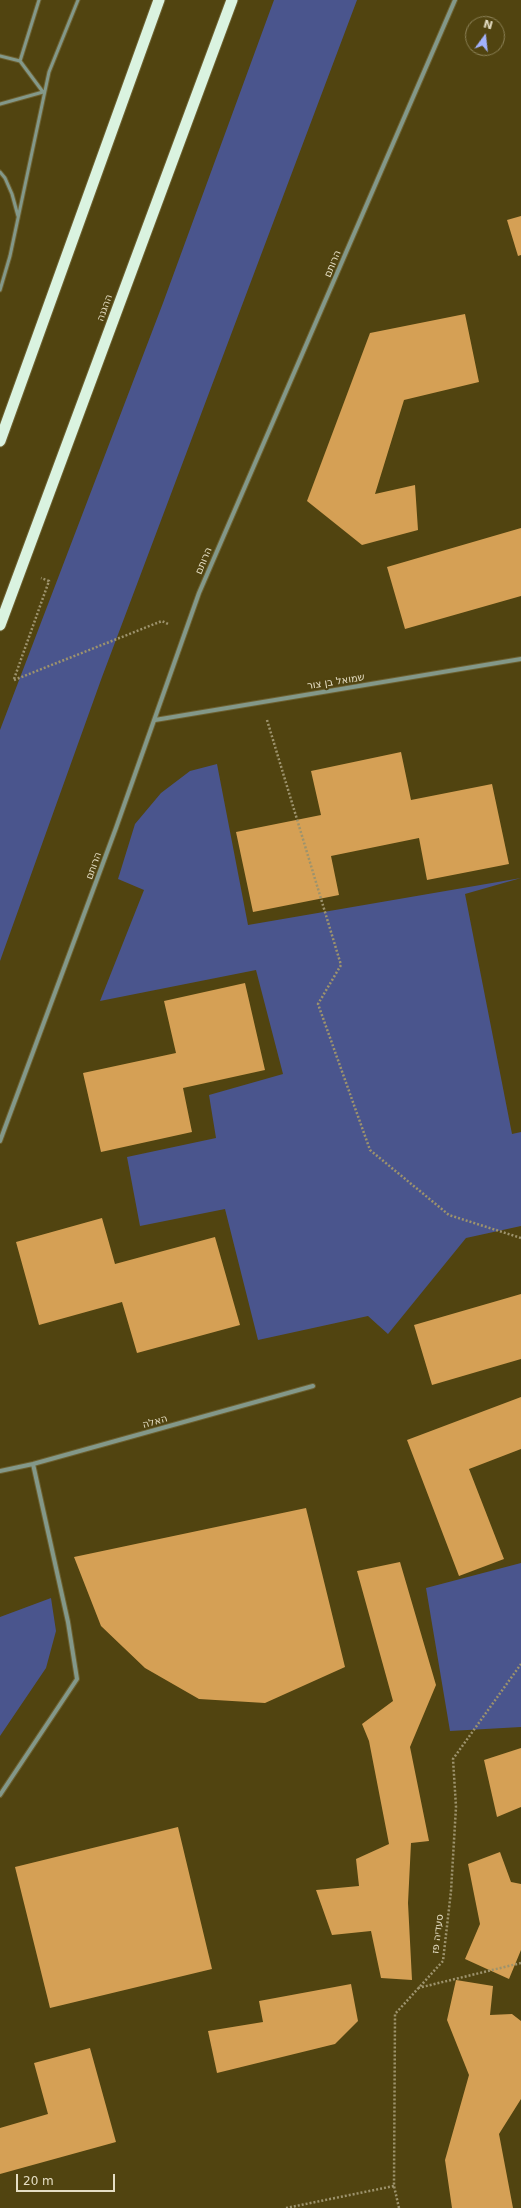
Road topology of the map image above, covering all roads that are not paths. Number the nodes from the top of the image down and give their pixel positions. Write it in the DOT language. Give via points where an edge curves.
graph roads {
  1 [pos="39,0"];
  2 [pos="78,0"];
  3 [pos="159,0"];
  4 [pos="232,0"];
  5 [pos="455,0"];
  6 [pos="0,56"];
  7 [pos="20,61"];
  8 [pos="44,92"];
  9 [pos="0,104"];
  10 [pos="0,172"];
  11 [pos="18,216"];
  12 [pos="0,290"];
  13 [pos="0,441"];
  14 [pos="0,625"];
  15 [pos="521,659"];
  16 [pos="154,720"];
  17 [pos="0,1141"];
  18 [pos="314,1386"];
  19 [pos="33,1464"];
  20 [pos="0,1471"];
  21 [pos="0,1795"];
  1 -- 7 [label="lane"];
  2 -- 8 [label="lane" via="49,72"];
  3 -- 13 [label="highway"];
  4 -- 14 [label="highway, ההגנה"];
  5 -- 16 [label="street, הרותם" via="199,593"];
  6 -- 7 [label="lane"];
  7 -- 8 [label="lane"];
  8 -- 9 [label="lane"];
  8 -- 11 [label="lane"];
  10 -- 11 [label="lane" via="12,194"];
  11 -- 12 [label="lane"];
  15 -- 16 [label="street, שמואל בן צור"];
  16 -- 17 [label="street, הרותם"];
  18 -- 19 [label="street, האלה"];
  19 -- 20 [label="street, האלה"];
  19 -- 21 [label="street" via="68,1622 77,1679"];
}
